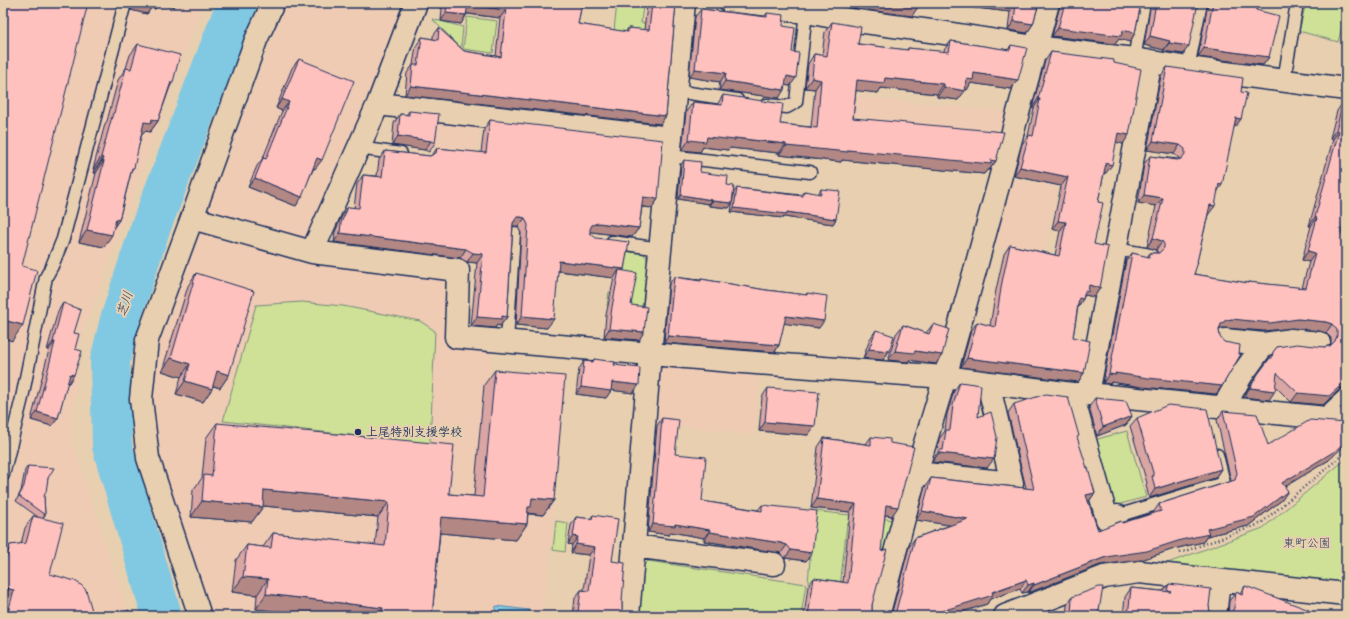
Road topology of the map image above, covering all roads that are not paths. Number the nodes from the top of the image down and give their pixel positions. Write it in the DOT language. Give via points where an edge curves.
graph roads {
  1 [pos="125,3"];
  2 [pos="273,3"];
  3 [pos="416,3"];
  4 [pos="684,3"];
  5 [pos="731,3"];
  6 [pos="1048,3"];
  7 [pos="1144,3"];
  8 [pos="1201,3"];
  9 [pos="1297,3"];
  10 [pos="806,12"];
  11 [pos="851,12"];
  12 [pos="1035,47"];
  13 [pos="1142,60"];
  14 [pos="1188,68"];
  15 [pos="1284,80"];
  16 [pos="1346,89"];
  17 [pos="675,91"];
  18 [pos="378,104"];
  19 [pos="670,147"];
  20 [pos="358,148"];
  21 [pos="410,155"];
  22 [pos="810,172"];
  23 [pos="192,218"];
  24 [pos="1346,224"];
  25 [pos="514,233"];
  26 [pos="599,240"];
  27 [pos="1346,241"];
  28 [pos="660,249"];
  29 [pos="1115,249"];
  30 [pos="312,252"];
  31 [pos="1151,255"];
  32 [pos="1225,340"];
  33 [pos="507,341"];
  34 [pos="1319,343"];
  35 [pos="1264,344"];
  36 [pos="650,354"];
  37 [pos="945,377"];
  38 [pos="988,383"];
  39 [pos="1080,394"];
  40 [pos="1346,394"];
  41 [pos="1213,411"];
  42 [pos="1320,418"];
  43 [pos="1346,420"];
  44 [pos="1215,444"];
  45 [pos="916,473"];
  46 [pos="3,475"];
  47 [pos="1117,516"];
  48 [pos="633,546"];
  49 [pos="774,564"];
  50 [pos="1219,581"];
  51 [pos="1346,594"];
  52 [pos="1056,606"];
  53 [pos="200,616"];
  54 [pos="628,616"];
  55 [pos="878,616"];
  56 [pos="1005,616"];
  57 [pos="1215,616"];
  1 -- 46 [label="lane" via="63,239 46,277 22,398"];
  2 -- 23 [label="street" via="256,40"];
  3 -- 18 [label="street"];
  4 -- 17 [label="street"];
  5 -- 10 [label="street"];
  6 -- 12 [label="street"];
  7 -- 13 [label="lane"];
  8 -- 14 [label="lane"];
  9 -- 15 [label="lane"];
  10 -- 11 [label="street"];
  10 -- 17 [label="lane" via="796,102 787,107"];
  11 -- 12 [label="street" via="945,33"];
  12 -- 13 [label="street"];
  12 -- 37 [label="street"];
  13 -- 14 [label="street"];
  13 -- 29 [label="street" via="1141,156"];
  14 -- 15 [label="street"];
  15 -- 16 [label="street"];
  17 -- 19 [label="street"];
  18 -- 19 [label="street"];
  18 -- 20 [label="street"];
  19 -- 22 [label="lane"];
  19 -- 28 [label="street"];
  20 -- 21 [label="lane"];
  20 -- 30 [label="street"];
  23 -- 30 [label="street"];
  23 -- 53 [label="street" via="147,340 141,399 148,458"];
  24 -- 27 [label="lane" via="1342,240"];
  25 -- 33 [label="lane"];
  26 -- 28 [label="lane"];
  28 -- 36 [label="street"];
  29 -- 31 [label="lane"];
  29 -- 39 [label="street"];
  30 -- 33 [label="street" via="458,270 456,337"];
  32 -- 35 [label="street"];
  33 -- 36 [label="street"];
  34 -- 35 [label="street" via="1291,340"];
  35 -- 41 [label="street"];
  36 -- 37 [label="street"];
  36 -- 48 [label="street"];
  37 -- 38 [label="street"];
  37 -- 45 [label="street"];
  38 -- 39 [label="street"];
  38 -- 45 [label="street" via="1012,483"];
  39 -- 41 [label="street"];
  39 -- 47 [label="street" via="1107,519"];
  40 -- 42 [label="lane"];
  41 -- 42 [label="street"];
  42 -- 43 [label="street"];
  44 -- 47 [label="lane" via="1224,483"];
  45 -- 55 [label="street"];
  48 -- 49 [label="street"];
  48 -- 54 [label="street"];
  50 -- 51 [label="street"];
  50 -- 52 [label="street" via="1139,572 1104,577"];
  50 -- 57 [label="street"];
  52 -- 56 [label="street"];
}
